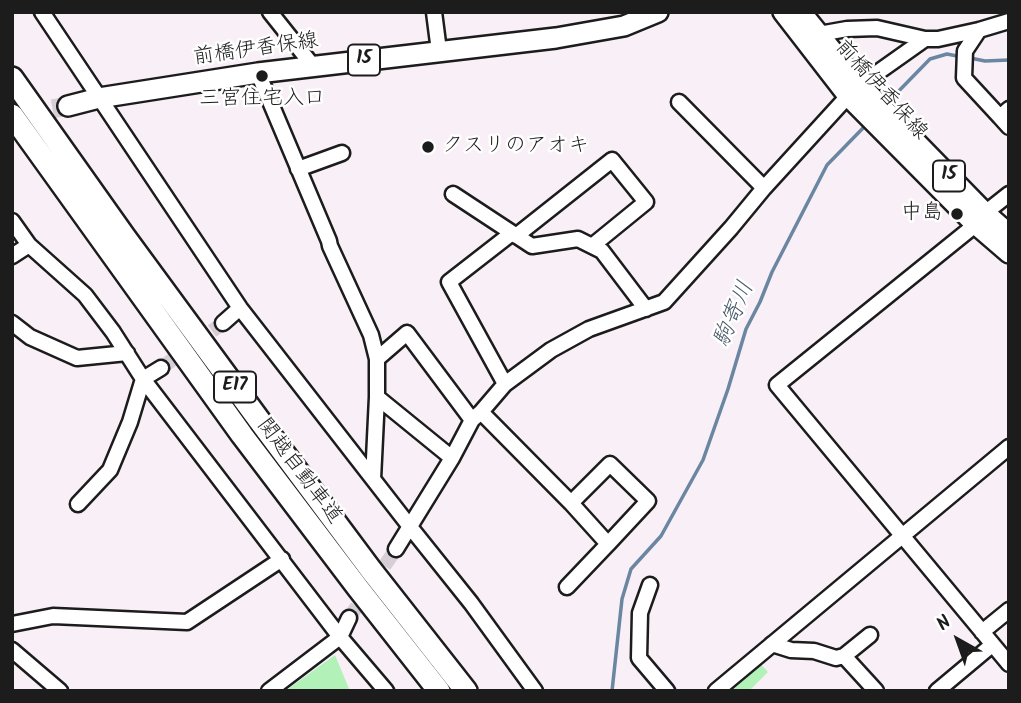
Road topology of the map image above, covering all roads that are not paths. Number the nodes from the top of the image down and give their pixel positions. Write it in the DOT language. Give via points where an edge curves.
graph roads {
  1 [pos="43,12"];
  2 [pos="270,12"];
  3 [pos="435,12"];
  4 [pos="658,12"];
  5 [pos="783,12"];
  6 [pos="802,12"];
  7 [pos="1009,21"];
  8 [pos="979,30"];
  9 [pos="819,33"];
  10 [pos="925,39"];
  11 [pos="439,51"];
  12 [pos="313,66"];
  13 [pos="258,73"];
  14 [pos="12,78"];
  15 [pos="854,90"];
  16 [pos="99,98"];
  17 [pos="679,102"];
  18 [pos="68,106"];
  19 [pos="12,115"];
  20 [pos="878,115"];
  21 [pos="1006,118"];
  22 [pos="342,153"];
  23 [pos="298,169"];
  24 [pos="764,188"];
  25 [pos="453,194"];
  26 [pos="1009,194"];
  27 [pos="985,213"];
  28 [pos="12,221"];
  29 [pos="969,230"];
  30 [pos="514,234"];
  31 [pos="1009,234"];
  32 [pos="29,245"];
  33 [pos="592,246"];
  34 [pos="1009,253"];
  35 [pos="12,257"];
  36 [pos="240,308"];
  37 [pos="646,309"];
  38 [pos="12,323"];
  39 [pos="223,323"];
  40 [pos="127,353"];
  41 [pos="377,359"];
  42 [pos="161,368"];
  43 [pos="143,379"];
  44 [pos="505,384"];
  45 [pos="377,397"];
  46 [pos="477,416"];
  47 [pos="1009,447"];
  48 [pos="452,458"];
  49 [pos="373,479"];
  50 [pos="570,503"];
  51 [pos="78,505"];
  52 [pos="411,528"];
  53 [pos="903,535"];
  54 [pos="608,544"];
  55 [pos="396,549"];
  56 [pos="282,559"];
  57 [pos="650,585"];
  58 [pos="567,587"];
  59 [pos="1009,610"];
  60 [pos="349,618"];
  61 [pos="12,624"];
  62 [pos="982,632"];
  63 [pos="870,635"];
  64 [pos="340,637"];
  65 [pos="772,644"];
  66 [pos="992,645"];
  67 [pos="12,650"];
  68 [pos="845,656"];
  69 [pos="1009,664"];
  70 [pos="723,689"];
  71 [pos="942,689"];
  72 [pos="60,691"];
  73 [pos="269,691"];
  74 [pos="386,691"];
  75 [pos="439,691"];
  76 [pos="466,691"];
  77 [pos="535,691"];
  78 [pos="667,691"];
  79 [pos="876,691"];
  1 -- 16 [label="street"];
  2 -- 12 [label="street"];
  3 -- 11 [label="street"];
  4 -- 11 [label="main road, 前橋伊香保線 / 15" via="624,26 570,36"];
  5 -- 15 [label="main road, 前橋伊香保線 / 15"];
  6 -- 9 [label="main road, 前橋伊香保線 / 15"];
  7 -- 8 [label="street"];
  8 -- 10 [label="street"];
  8 -- 21 [label="street" via="965,51 964,78"];
  9 -- 10 [label="street" via="877,28"];
  9 -- 15 [label="main road, 前橋伊香保線 / 15"];
  10 -- 15 [label="street"];
  11 -- 12 [label="main road, 前橋伊香保線 / 15"];
  12 -- 13 [label="main road, 前橋伊香保線 / 15"];
  13 -- 16 [label="main road, 前橋伊香保線 / 15"];
  13 -- 23 [label="street"];
  14 -- 76 [label="highway, 関越自動車道 / E17" via="267,431"];
  15 -- 20 [label="main road, 前橋伊香保線 / 15"];
  15 -- 24 [label="street"];
  16 -- 18 [label="main road, 前橋伊香保線 / 15"];
  16 -- 36 [label="street"];
  17 -- 24 [label="street"];
  19 -- 75 [label="highway, 関越自動車道 / E17" via="242,435"];
  20 -- 27 [label="main road, 前橋伊香保線 / 15"];
  20 -- 34 [label="main road, 前橋伊香保線 / 15" via="973,222"];
  22 -- 23 [label="street"];
  23 -- 41 [label="street" via="371,335"];
  24 -- 37 [label="street" via="664,302"];
  25 -- 30 [label="street"];
  26 -- 27 [label="street"];
  27 -- 31 [label="main road, 前橋伊香保線 / 15"];
  28 -- 32 [label="street"];
  29 -- 53 [label="street" via="777,385"];
  30 -- 33 [label="street" via="533,246 578,239"];
  30 -- 33 [label="street" via="611,160 646,202"];
  30 -- 44 [label="street" via="450,282"];
  32 -- 35 [label="street"];
  32 -- 40 [label="street" via="85,295"];
  33 -- 37 [label="street" via="602,251"];
  36 -- 39 [label="street"];
  36 -- 49 [label="street"];
  37 -- 44 [label="street" via="589,328"];
  38 -- 40 [label="street" via="30,337 77,358"];
  40 -- 43 [label="street"];
  41 -- 45 [label="street"];
  41 -- 46 [label="street" via="407,334"];
  42 -- 43 [label="street"];
  43 -- 51 [label="street" via="110,470"];
  43 -- 56 [label="street"];
  44 -- 46 [label="street"];
  45 -- 48 [label="street"];
  45 -- 49 [label="street"];
  46 -- 48 [label="street"];
  46 -- 50 [label="street"];
  47 -- 53 [label="street"];
  48 -- 52 [label="street"];
  49 -- 52 [label="street"];
  50 -- 54 [label="street"];
  50 -- 54 [label="street" via="610,464 648,501"];
  52 -- 55 [label="street"];
  52 -- 77 [label="street"];
  53 -- 62 [label="street"];
  53 -- 65 [label="street"];
  54 -- 58 [label="street"];
  56 -- 61 [label="street" via="187,622 52,616"];
  56 -- 64 [label="street"];
  57 -- 78 [label="street" via="640,613 639,658"];
  59 -- 62 [label="street"];
  60 -- 64 [label="street"];
  62 -- 66 [label="street"];
  63 -- 68 [label="street"];
  64 -- 73 [label="street"];
  64 -- 74 [label="street"];
  65 -- 68 [label="street"];
  65 -- 70 [label="street"];
  66 -- 69 [label="street"];
  66 -- 71 [label="street"];
  67 -- 72 [label="street"];
  68 -- 79 [label="street"];
}
